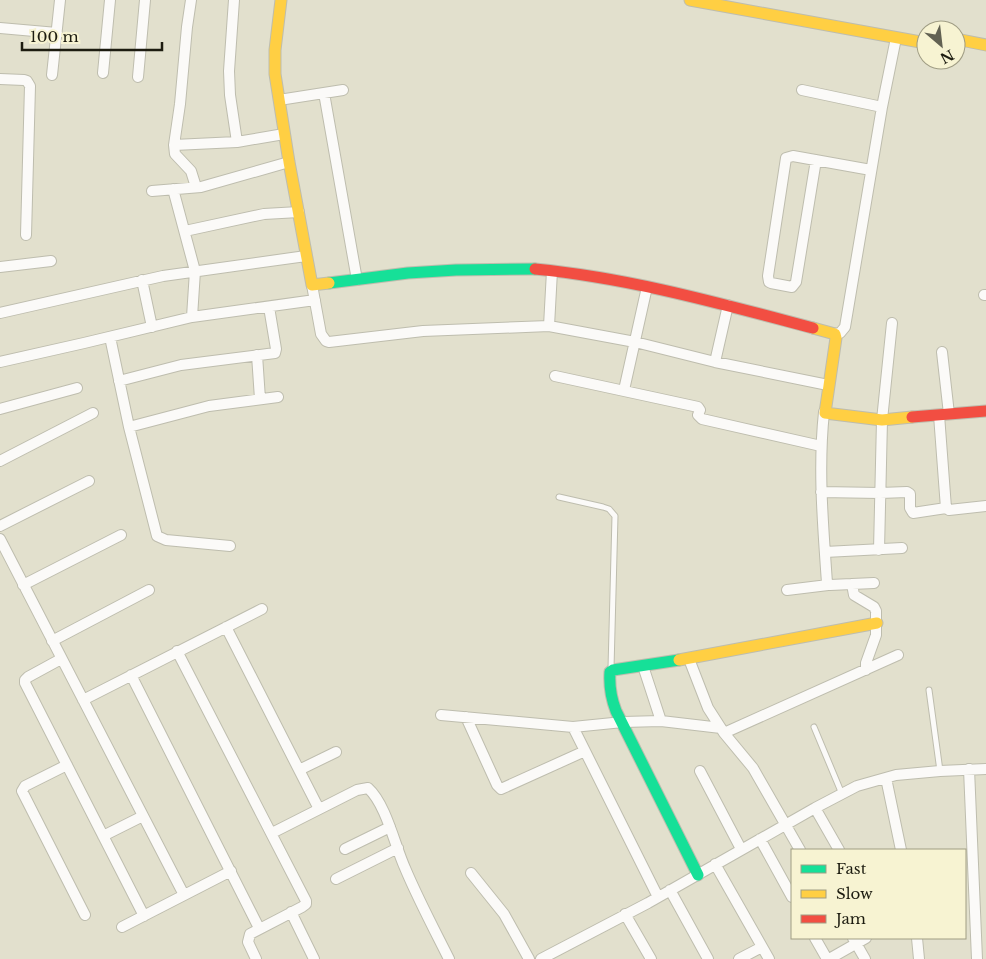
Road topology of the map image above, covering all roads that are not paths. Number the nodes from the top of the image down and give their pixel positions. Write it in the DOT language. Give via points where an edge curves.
graph roads {
  1 [pos="60,0"];
  2 [pos="110,0"];
  3 [pos="145,0"];
  4 [pos="191,0"];
  5 [pos="234,0"];
  6 [pos="281,0"];
  7 [pos="690,0"];
  8 [pos="751,5"];
  9 [pos="0,28"];
  10 [pos="56,32"];
  11 [pos="916,32"];
  12 [pos="896,38"];
  13 [pos="916,41"];
  14 [pos="966,41"];
  15 [pos="986,45"];
  16 [pos="966,51"];
  17 [pos="986,54"];
  18 [pos="103,72"];
  19 [pos="52,75"];
  20 [pos="138,77"];
  21 [pos="0,79"];
  22 [pos="343,90"];
  23 [pos="802,90"];
  24 [pos="324,93"];
  25 [pos="278,100"];
  26 [pos="882,107"];
  27 [pos="284,134"];
  28 [pos="237,142"];
  29 [pos="174,145"];
  30 [pos="816,160"];
  31 [pos="289,162"];
  32 [pos="871,170"];
  33 [pos="196,187"];
  34 [pos="174,189"];
  35 [pos="152,191"];
  36 [pos="299,212"];
  37 [pos="184,231"];
  38 [pos="26,235"];
  39 [pos="306,256"];
  40 [pos="51,261"];
  41 [pos="0,267"];
  42 [pos="194,271"];
  43 [pos="552,271"];
  44 [pos="142,280"];
  45 [pos="357,280"];
  46 [pos="312,285"];
  47 [pos="647,287"];
  48 [pos="315,300"];
  49 [pos="728,306"];
  50 [pos="269,307"];
  51 [pos="0,313"];
  52 [pos="192,317"];
  53 [pos="892,323"];
  54 [pos="548,326"];
  55 [pos="152,327"];
  56 [pos="835,334"];
  57 [pos="110,337"];
  58 [pos="635,342"];
  59 [pos="942,352"];
  60 [pos="257,355"];
  61 [pos="0,362"];
  62 [pos="714,362"];
  63 [pos="555,376"];
  64 [pos="119,381"];
  65 [pos="828,385"];
  66 [pos="77,388"];
  67 [pos="624,390"];
  68 [pos="278,397"];
  69 [pos="260,399"];
  70 [pos="0,409"];
  71 [pos="986,411"];
  72 [pos="824,412"];
  73 [pos="93,413"];
  74 [pos="944,414"];
  75 [pos="882,420"];
  76 [pos="129,427"];
  77 [pos="821,446"];
  78 [pos="0,461"];
  79 [pos="89,481"];
  80 [pos="821,492"];
  81 [pos="880,494"];
  82 [pos="559,497"];
  83 [pos="986,506"];
  84 [pos="946,508"];
  85 [pos="0,526"];
  86 [pos="121,535"];
  87 [pos="0,539"];
  88 [pos="230,546"];
  89 [pos="902,548"];
  90 [pos="878,550"];
  91 [pos="825,552"];
  92 [pos="874,583"];
  93 [pos="828,584"];
  94 [pos="852,584"];
  95 [pos="23,585"];
  96 [pos="148,590"];
  97 [pos="787,590"];
  98 [pos="262,609"];
  99 [pos="877,623"];
  100 [pos="226,627"];
  101 [pos="52,641"];
  102 [pos="177,652"];
  103 [pos="898,655"];
  104 [pos="689,659"];
  105 [pos="61,660"];
  106 [pos="643,666"];
  107 [pos="866,670"];
  108 [pos="611,671"];
  109 [pos="130,676"];
  110 [pos="929,690"];
  111 [pos="82,700"];
  112 [pos="441,715"];
  113 [pos="466,717"];
  114 [pos="661,721"];
  115 [pos="624,722"];
  116 [pos="573,727"];
  117 [pos="814,727"];
  118 [pos="722,730"];
  119 [pos="585,751"];
  120 [pos="336,752"];
  121 [pos="67,766"];
  122 [pos="970,769"];
  123 [pos="986,769"];
  124 [pos="299,770"];
  125 [pos="700,770"];
  126 [pos="940,771"];
  127 [pos="886,778"];
  128 [pos="842,794"];
  129 [pos="816,808"];
  130 [pos="319,809"];
  131 [pos="143,816"];
  132 [pos="785,825"];
  133 [pos="390,828"];
  134 [pos="272,834"];
  135 [pos="103,836"];
  136 [pos="760,839"];
  137 [pos="398,848"];
  138 [pos="345,849"];
  139 [pos="741,849"];
  140 [pos="799,849"];
  141 [pos="838,849"];
  142 [pos="900,849"];
  143 [pos="715,864"];
  144 [pos="231,871"];
  145 [pos="471,873"];
  146 [pos="698,874"];
  147 [pos="336,879"];
  148 [pos="670,890"];
  149 [pos="184,895"];
  150 [pos="791,895"];
  151 [pos="658,897"];
  152 [pos="292,912"];
  153 [pos="625,914"];
  154 [pos="85,915"];
  155 [pos="144,916"];
  156 [pos="122,927"];
  157 [pos="259,928"];
  158 [pos="816,939"];
  159 [pos="916,939"];
  160 [pos="854,941"];
  161 [pos="762,947"];
  162 [pos="256,959"];
  163 [pos="314,959"];
  164 [pos="449,959"];
  165 [pos="529,959"];
  166 [pos="541,959"];
  167 [pos="651,959"];
  168 [pos="708,959"];
  169 [pos="739,959"];
  170 [pos="769,959"];
  171 [pos="828,959"];
  172 [pos="865,959"];
  173 [pos="918,959"];
  174 [pos="977,959"];
  1 -- 10 [label="street"];
  2 -- 18 [label="street"];
  3 -- 20 [label="street"];
  4 -- 29 [label="street"];
  5 -- 28 [label="street" via="229,70"];
  6 -- 25 [label="main road" via="275,50"];
  7 -- 8 [label="main road"];
  8 -- 11 [label="main road"];
  8 -- 12 [label="main road"];
  9 -- 10 [label="street"];
  10 -- 19 [label="street"];
  12 -- 13 [label="main road"];
  12 -- 26 [label="street"];
  14 -- 15 [label="main road"];
  16 -- 17 [label="main road"];
  21 -- 38 [label="street" via="24,80 30,86"];
  22 -- 24 [label="street"];
  23 -- 26 [label="street"];
  24 -- 25 [label="street"];
  24 -- 45 [label="street"];
  25 -- 27 [label="main road"];
  26 -- 32 [label="street"];
  27 -- 28 [label="street"];
  27 -- 31 [label="main road"];
  28 -- 29 [label="street"];
  29 -- 33 [label="street" via="175,154 192,171"];
  30 -- 30 [label="street" via="786,158 768,276 771,283 792,287 796,282"];
  30 -- 32 [label="street"];
  31 -- 33 [label="street"];
  31 -- 36 [label="main road"];
  32 -- 56 [label="street" via="845,327"];
  33 -- 34 [label="street"];
  34 -- 35 [label="street"];
  34 -- 37 [label="street"];
  36 -- 37 [label="street" via="264,214"];
  36 -- 39 [label="main road"];
  37 -- 42 [label="street"];
  39 -- 42 [label="street"];
  39 -- 46 [label="main road"];
  40 -- 41 [label="street"];
  42 -- 44 [label="street"];
  42 -- 52 [label="street"];
  43 -- 45 [label="main road" via="456,270"];
  43 -- 47 [label="main road"];
  43 -- 54 [label="street"];
  44 -- 51 [label="street"];
  44 -- 55 [label="street"];
  45 -- 46 [label="main road"];
  46 -- 48 [label="street"];
  47 -- 49 [label="main road"];
  47 -- 58 [label="street"];
  48 -- 50 [label="street"];
  48 -- 54 [label="street" via="322,334 328,342 423,331"];
  49 -- 56 [label="main road"];
  49 -- 62 [label="street"];
  50 -- 52 [label="street"];
  50 -- 60 [label="street" via="276,351"];
  52 -- 55 [label="street"];
  53 -- 75 [label="street"];
  54 -- 58 [label="street"];
  55 -- 57 [label="street"];
  56 -- 65 [label="main road"];
  57 -- 61 [label="street"];
  57 -- 64 [label="street"];
  58 -- 62 [label="street"];
  58 -- 67 [label="street"];
  59 -- 74 [label="street"];
  60 -- 64 [label="street" via="181,365"];
  60 -- 69 [label="street"];
  62 -- 65 [label="street"];
  63 -- 67 [label="street"];
  64 -- 76 [label="street"];
  65 -- 72 [label="main road"];
  66 -- 70 [label="street"];
  67 -- 77 [label="street" via="698,407 698,415 702,419"];
  68 -- 69 [label="street"];
  69 -- 76 [label="street" via="210,406"];
  71 -- 74 [label="main road"];
  72 -- 75 [label="main road"];
  72 -- 77 [label="street"];
  73 -- 78 [label="street"];
  74 -- 75 [label="main road"];
  74 -- 84 [label="street"];
  75 -- 81 [label="street"];
  76 -- 88 [label="street" via="157,536 166,540"];
  77 -- 80 [label="street"];
  79 -- 85 [label="street"];
  80 -- 81 [label="street"];
  80 -- 91 [label="street"];
  81 -- 84 [label="street" via="908,493 913,512"];
  81 -- 90 [label="street"];
  82 -- 108 [label="lane" via="609,509 615,516"];
  83 -- 84 [label="street"];
  86 -- 95 [label="street"];
  87 -- 95 [label="street"];
  89 -- 90 [label="street"];
  90 -- 91 [label="street"];
  91 -- 93 [label="street"];
  92 -- 94 [label="street"];
  93 -- 94 [label="street"];
  93 -- 97 [label="street"];
  94 -- 99 [label="street" via="854,595 874,607"];
  95 -- 101 [label="street"];
  96 -- 101 [label="street"];
  98 -- 100 [label="street"];
  99 -- 104 [label="main road"];
  99 -- 107 [label="street"];
  100 -- 102 [label="street"];
  100 -- 124 [label="street"];
  101 -- 105 [label="street"];
  102 -- 109 [label="street"];
  102 -- 134 [label="street"];
  103 -- 107 [label="street"];
  104 -- 106 [label="main road"];
  104 -- 118 [label="street" via="708,708"];
  105 -- 111 [label="street"];
  105 -- 121 [label="street" via="25,680"];
  106 -- 108 [label="main road"];
  106 -- 114 [label="street"];
  107 -- 118 [label="street"];
  108 -- 115 [label="main road" via="612,704"];
  109 -- 111 [label="street"];
  109 -- 144 [label="street"];
  110 -- 126 [label="lane"];
  111 -- 131 [label="street"];
  112 -- 113 [label="street"];
  113 -- 116 [label="street"];
  113 -- 119 [label="street" via="501,789"];
  114 -- 115 [label="street"];
  114 -- 118 [label="street"];
  115 -- 116 [label="street"];
  115 -- 146 [label="main road"];
  116 -- 119 [label="street"];
  117 -- 128 [label="lane"];
  118 -- 132 [label="street" via="753,768"];
  119 -- 151 [label="street"];
  120 -- 124 [label="street"];
  121 -- 135 [label="street"];
  121 -- 154 [label="street" via="25,786 22,791"];
  122 -- 123 [label="street"];
  122 -- 126 [label="street"];
  122 -- 174 [label="street"];
  124 -- 130 [label="street"];
  125 -- 139 [label="street"];
  126 -- 127 [label="street"];
  127 -- 128 [label="street"];
  127 -- 142 [label="street"];
  128 -- 129 [label="street"];
  129 -- 132 [label="street"];
  129 -- 141 [label="street"];
  130 -- 133 [label="street" via="368,788"];
  130 -- 134 [label="street"];
  131 -- 135 [label="street"];
  131 -- 149 [label="street"];
  132 -- 136 [label="street"];
  132 -- 140 [label="street"];
  133 -- 137 [label="street"];
  133 -- 138 [label="street"];
  134 -- 152 [label="street" via="306,901"];
  135 -- 155 [label="street"];
  136 -- 139 [label="street"];
  136 -- 150 [label="street"];
  137 -- 147 [label="street"];
  137 -- 164 [label="street" via="404,868"];
  139 -- 143 [label="street"];
  143 -- 146 [label="street"];
  143 -- 161 [label="street"];
  144 -- 149 [label="street"];
  144 -- 157 [label="street"];
  145 -- 165 [label="street" via="504,914"];
  146 -- 148 [label="street"];
  148 -- 151 [label="street"];
  148 -- 168 [label="street"];
  149 -- 155 [label="street"];
  151 -- 153 [label="street"];
  152 -- 157 [label="street"];
  152 -- 163 [label="street"];
  153 -- 166 [label="street"];
  153 -- 167 [label="street"];
  155 -- 156 [label="street"];
  157 -- 162 [label="street" via="248,938"];
  158 -- 171 [label="street"];
  159 -- 173 [label="street"];
  160 -- 171 [label="street"];
  160 -- 172 [label="street"];
  161 -- 169 [label="street"];
  161 -- 170 [label="street"];
}
